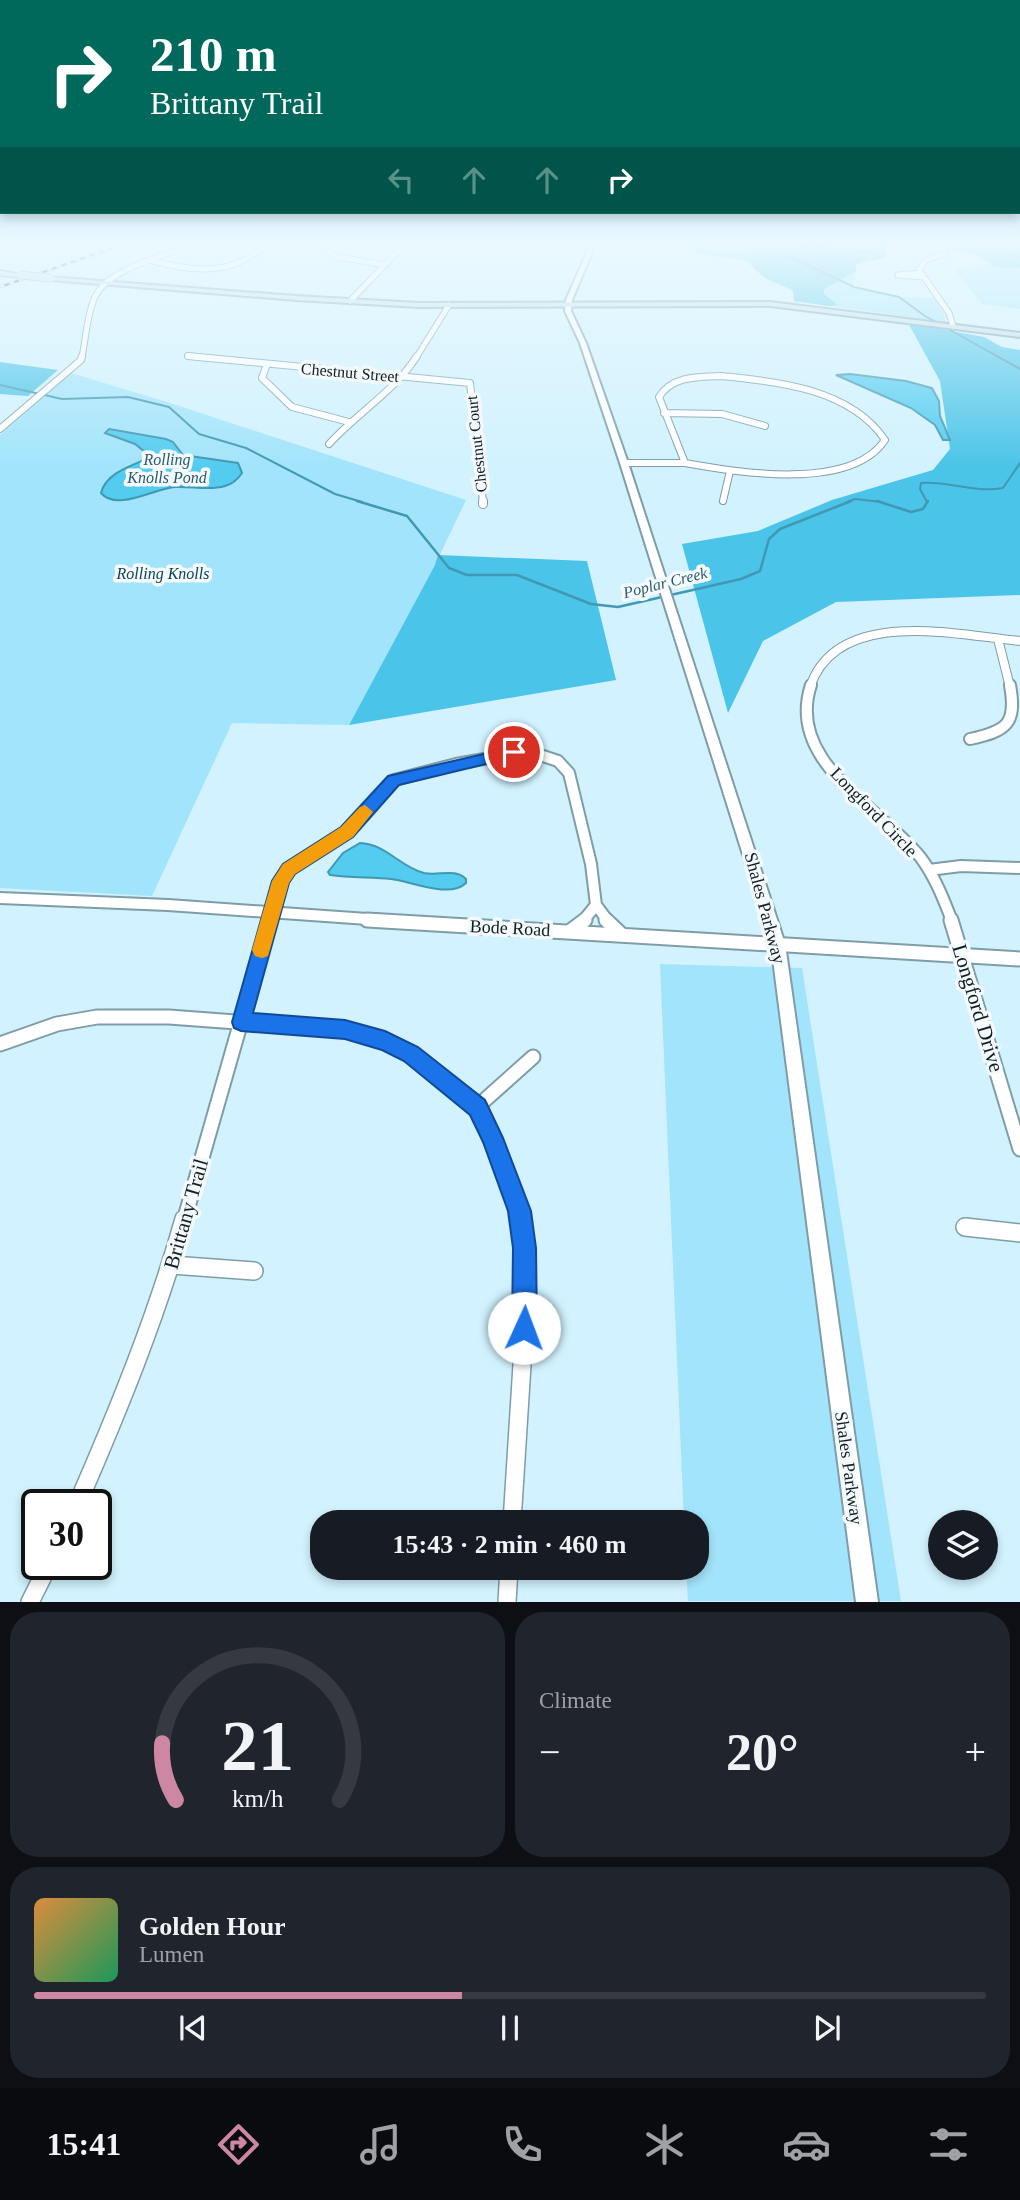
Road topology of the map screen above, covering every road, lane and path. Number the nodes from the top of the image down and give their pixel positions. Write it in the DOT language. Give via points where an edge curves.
graph roads {
  1 [pos="91,318"];
  2 [pos="441,318"];
  3 [pos="573,318"];
  4 [pos="887,318"];
  5 [pos="950,318"];
  6 [pos="953,326"];
  7 [pos="1020,335"];
  8 [pos="188,356"];
  9 [pos="267,364"];
  10 [pos="404,377"];
  11 [pos="470,383"];
  12 [pos="664,413"];
  13 [pos="349,422"];
  14 [pos="765,426"];
  15 [pos="0,429"];
  16 [pos="329,444"];
  17 [pos="624,463"];
  18 [pos="685,463"];
  19 [pos="730,471"];
  20 [pos="631,488"];
  21 [pos="723,501"];
  22 [pos="482,504"];
  23 [pos="673,610"];
  24 [pos="998,639"];
  25 [pos="1020,641"];
  26 [pos="970,739"];
  27 [pos="1020,868"];
  28 [pos="929,870"];
  29 [pos="0,898"];
  30 [pos="596,905"];
  31 [pos="272,914"];
  32 [pos="569,932"];
  33 [pos="622,935"];
  34 [pos="778,944"];
  35 [pos="963,956"];
  36 [pos="1020,959"];
  37 [pos="241,1022"];
  38 [pos="0,1044"];
  39 [pos="533,1057"];
  40 [pos="477,1107"];
  41 [pos="1020,1149"];
  42 [pos="965,1227"];
  43 [pos="1020,1233"];
  44 [pos="172,1265"];
  45 [pos="254,1271"];
  46 [pos="84,1489"];
  47 [pos="513,1510"];
  48 [pos="41,1580"];
  49 [pos="508,1580"];
  50 [pos="30,1601"];
  51 [pos="507,1601"];
  52 [pos="867,1601"];
  1 -- 15 [label="street" via="81,360"];
  2 -- 10 [label="street"];
  3 -- 17 [label="street, Shales Parkway"];
  4 -- 6 [label="main road"];
  5 -- 6 [label="street"];
  6 -- 7 [label="main road"];
  8 -- 9 [label="street, Chestnut Street"];
  9 -- 10 [label="street, Chestnut Street"];
  9 -- 13 [label="street" via="262,378 292,407"];
  10 -- 11 [label="street, Chestnut Street"];
  10 -- 13 [label="street"];
  11 -- 22 [label="street, Chestnut Court"];
  12 -- 14 [label="street" via="722,414"];
  12 -- 18 [label="street"];
  12 -- 19 [label="street" via="659,397 666,386 692,377 758,379 867,416 885,440 879,451 835,471 808,476"];
  13 -- 16 [label="street"];
  17 -- 18 [label="street"];
  17 -- 20 [label="street, Shales Parkway"];
  18 -- 19 [label="street"];
  19 -- 21 [label="street"];
  20 -- 23 [label="street, Shales Parkway"];
  23 -- 34 [label="street, Shales Parkway"];
  24 -- 25 [label="street, Longford Circle"];
  24 -- 26 [label="street" via="1013,715 1004,728"];
  24 -- 28 [label="street, Longford Circle" via="929,630 868,636 827,659 810,686 809,723 831,769"];
  27 -- 28 [label="street, Longford Circle"];
  28 -- 35 [label="street, Longford Drive"];
  29 -- 31 [label="street, Bode Road"];
  30 -- 31 [label="street, Brittany Trail" via="569,773 558,761 528,751 394,780 347,832 289,869"];
  30 -- 32 [label="street"];
  30 -- 33 [label="street"];
  31 -- 32 [label="street, Bode Road"];
  31 -- 37 [label="street, Brittany Trail"];
  32 -- 33 [label="street, Bode Road"];
  33 -- 34 [label="street, Bode Road"];
  34 -- 35 [label="street, Bode Road"];
  34 -- 52 [label="street, Shales Parkway"];
  35 -- 36 [label="street, Bode Road"];
  35 -- 41 [label="street, Longford Drive"];
  37 -- 38 [label="street" via="97,1017 57,1024"];
  37 -- 40 [label="street" via="345,1030 385,1041 411,1054"];
  37 -- 44 [label="street, Brittany Trail"];
  39 -- 40 [label="street"];
  40 -- 47 [label="street" via="519,1211 525,1248 526,1302"];
  42 -- 43 [label="street"];
  44 -- 45 [label="street"];
  44 -- 46 [label="street, Brittany Trail" via="130,1383"];
  48 -- 50 [label="street"];
  49 -- 51 [label="street"];
}
